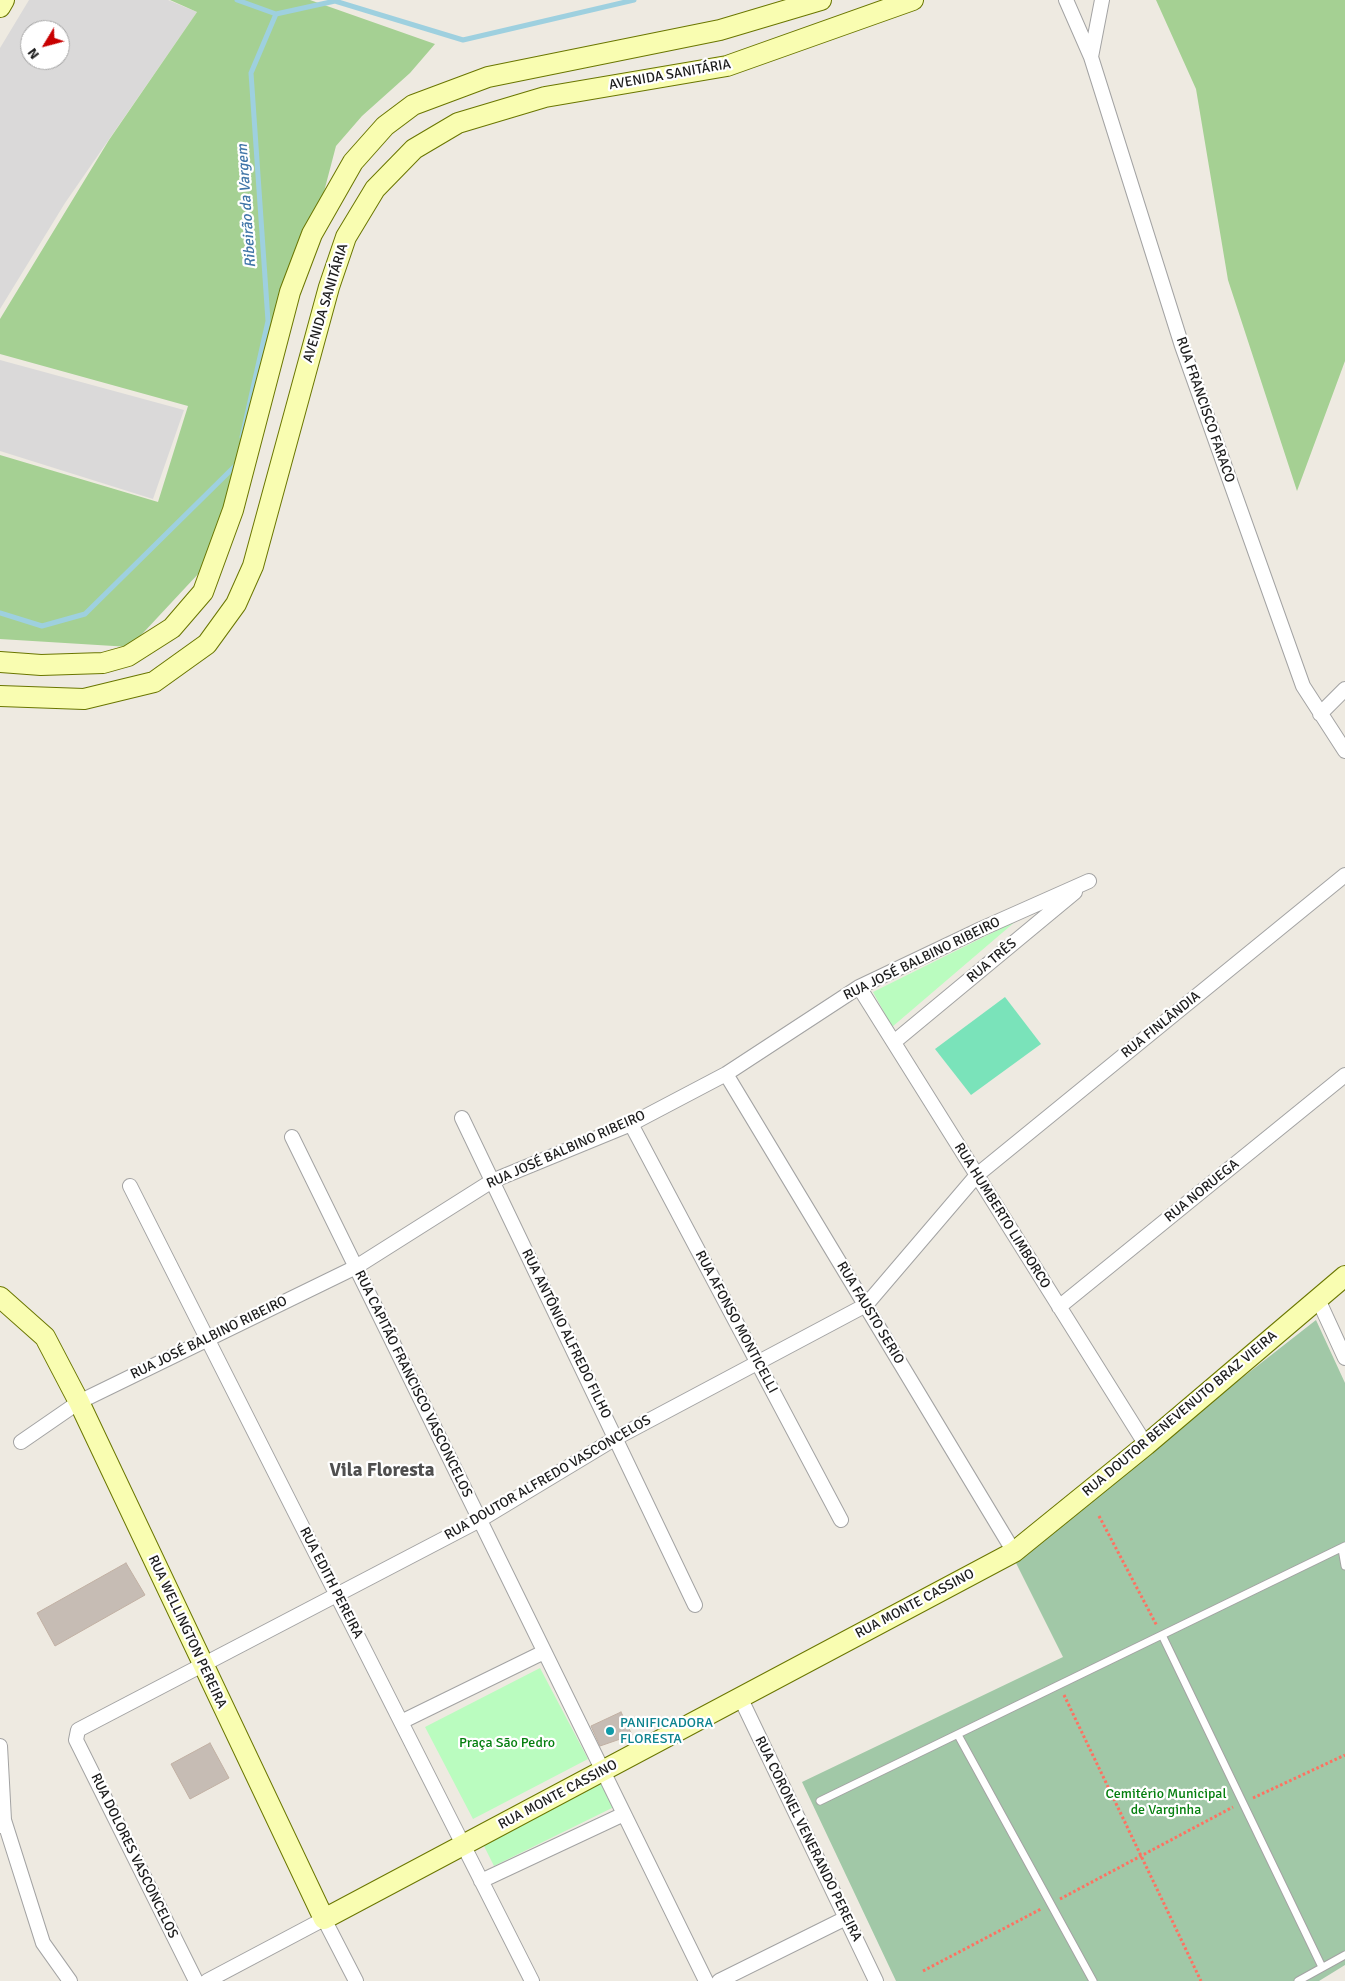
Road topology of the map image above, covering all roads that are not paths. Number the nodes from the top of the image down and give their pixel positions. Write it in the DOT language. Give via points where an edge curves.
graph roads {
  1 [pos="4,0"];
  2 [pos="822,0"];
  3 [pos="913,0"];
  4 [pos="1066,0"];
  5 [pos="1102,0"];
  6 [pos="0,7"];
  7 [pos="1091,57"];
  8 [pos="0,662"];
  9 [pos="1345,689"];
  10 [pos="0,696"];
  11 [pos="1320,714"];
  12 [pos="1345,751"];
  13 [pos="1345,875"];
  14 [pos="1089,880"];
  15 [pos="859,988"];
  16 [pos="894,1042"];
  17 [pos="726,1074"];
  18 [pos="1345,1075"];
  19 [pos="462,1118"];
  20 [pos="631,1124"];
  21 [pos="292,1137"];
  22 [pos="976,1175"];
  23 [pos="492,1181"];
  24 [pos="130,1186"];
  25 [pos="356,1268"];
  26 [pos="1345,1276"];
  27 [pos="0,1297"];
  28 [pos="1317,1297"];
  29 [pos="866,1305"];
  30 [pos="1059,1307"];
  31 [pos="208,1337"];
  32 [pos="1345,1358"];
  33 [pos="757,1362"];
  34 [pos="79,1402"];
  35 [pos="616,1438"];
  36 [pos="21,1442"];
  37 [pos="1146,1445"];
  38 [pos="480,1520"];
  39 [pos="842,1520"];
  40 [pos="1343,1547"];
  41 [pos="1014,1552"];
  42 [pos="1345,1566"];
  43 [pos="336,1594"];
  44 [pos="696,1605"];
  45 [pos="1162,1635"];
  46 [pos="544,1652"];
  47 [pos="203,1665"];
  48 [pos="740,1697"];
  49 [pos="401,1722"];
  50 [pos="78,1730"];
  51 [pos="958,1735"];
  52 [pos="0,1746"];
  53 [pos="603,1770"];
  54 [pos="820,1801"];
  55 [pos="624,1814"];
  56 [pos="2,1823"];
  57 [pos="463,1845"];
  58 [pos="481,1881"];
  59 [pos="324,1918"];
  60 [pos="846,1918"];
  61 [pos="1345,1954"];
  62 [pos="1322,1967"];
  63 [pos="70,1981"];
  64 [pos="196,1981"];
  65 [pos="207,1981"];
  66 [pos="356,1981"];
  67 [pos="532,1981"];
  68 [pos="706,1981"];
  69 [pos="719,1981"];
  70 [pos="876,1981"];
  71 [pos="1093,1981"];
  72 [pos="1298,1981"];
  1 -- 6 [label="street"];
  2 -- 8 [label="street" via="720,30 488,77 414,105 385,126 353,162 312,234 290,292 233,510 203,592 172,628 128,656 103,663 41,665"];
  3 -- 10 [label="street, AVENIDA SANITÁRIA" via="727,66 545,97 458,123 414,149 374,189 346,237 329,287 253,566 236,604 207,644 154,682 84,699"];
  4 -- 7 [label="street, RUA FRANCISCO FARACO"];
  5 -- 7 [label="street, RUA FRANCISCO FARACO"];
  7 -- 11 [label="street, RUA FRANCISCO FARACO" via="1182,346 1299,676"];
  9 -- 11 [label="street"];
  11 -- 12 [label="street, RUA FRANCISCO FARACO"];
  13 -- 22 [label="street, RUA FINLÂNDIA"];
  14 -- 15 [label="street, RUA JOSÉ BALBINO RIBEIRO"];
  14 -- 16 [label="street, RUA TRÊS"];
  15 -- 16 [label="street, RUA HUMBERTO LIMBORCO"];
  15 -- 17 [label="street, RUA JOSÉ BALBINO RIBEIRO"];
  16 -- 22 [label="street, RUA HUMBERTO LIMBORCO"];
  17 -- 20 [label="street, RUA JOSÉ BALBINO RIBEIRO"];
  17 -- 29 [label="street, RUA FAUSTO SERIO"];
  18 -- 30 [label="street, RUA NORUEGA"];
  19 -- 23 [label="street, RUA ANTÔNIO ALFREDO FILHO"];
  20 -- 23 [label="street, RUA JOSÉ BALBINO RIBEIRO"];
  20 -- 33 [label="street, RUA AFONSO MONTICELLI"];
  21 -- 25 [label="street, RUA CAPITÃO FRANCISCO VASCONCELOS"];
  22 -- 29 [label="street, RUA DOUTOR ALFREDO VASCONCELOS"];
  22 -- 30 [label="street, RUA HUMBERTO LIMBORCO"];
  23 -- 25 [label="street, RUA JOSÉ BALBINO RIBEIRO"];
  23 -- 35 [label="street, RUA ANTÔNIO ALFREDO FILHO"];
  24 -- 31 [label="street, RUA EDITH PEREIRA"];
  25 -- 31 [label="street, RUA JOSÉ BALBINO RIBEIRO"];
  25 -- 38 [label="street, RUA CAPITÃO FRANCISCO VASCONCELOS"];
  26 -- 28 [label="street, RUA DOUTOR BENEVENUTO BRAZ VIEIRA"];
  27 -- 34 [label="street, RUA WELLINGTON PEREIRA" via="45,1337"];
  28 -- 32 [label="street"];
  28 -- 37 [label="street, RUA DOUTOR BENEVENUTO BRAZ VIEIRA"];
  29 -- 33 [label="street, RUA DOUTOR ALFREDO VASCONCELOS"];
  29 -- 41 [label="street, RUA FAUSTO SERIO"];
  30 -- 37 [label="street, RUA HUMBERTO LIMBORCO"];
  31 -- 34 [label="street, RUA JOSÉ BALBINO RIBEIRO"];
  31 -- 43 [label="street, RUA EDITH PEREIRA"];
  33 -- 35 [label="street, RUA DOUTOR ALFREDO VASCONCELOS"];
  33 -- 39 [label="street, RUA AFONSO MONTICELLI"];
  34 -- 36 [label="street, RUA JOSÉ BALBINO RIBEIRO"];
  34 -- 47 [label="street, RUA WELLINGTON PEREIRA"];
  35 -- 38 [label="street, RUA DOUTOR ALFREDO VASCONCELOS"];
  35 -- 44 [label="street, RUA ANTÔNIO ALFREDO FILHO"];
  37 -- 41 [label="street, RUA DOUTOR BENEVENUTO BRAZ VIEIRA"];
  38 -- 43 [label="street, RUA DOUTOR ALFREDO VASCONCELOS"];
  38 -- 46 [label="street, RUA CAPITÃO FRANCISCO VASCONCELOS"];
  40 -- 42 [label="lane"];
  40 -- 45 [label="lane"];
  41 -- 48 [label="street, RUA MONTE CASSINO"];
  43 -- 47 [label="street, RUA DOUTOR ALFREDO VASCONCELOS"];
  43 -- 49 [label="street, RUA EDITH PEREIRA"];
  45 -- 51 [label="lane"];
  45 -- 62 [label="lane"];
  46 -- 49 [label="street"];
  46 -- 53 [label="street, RUA CAPITÃO FRANCISCO VASCONCELOS"];
  47 -- 50 [label="street, RUA DOUTOR ALFREDO VASCONCELOS"];
  47 -- 59 [label="street, RUA WELLINGTON PEREIRA"];
  48 -- 53 [label="street, RUA MONTE CASSINO"];
  48 -- 60 [label="street, RUA CORONEL VENERANDO PEREIRA"];
  49 -- 57 [label="street, RUA EDITH PEREIRA"];
  50 -- 64 [label="street, RUA DOLORES VASCONCELOS" via="76,1740"];
  51 -- 54 [label="lane"];
  51 -- 71 [label="lane"];
  52 -- 56 [label="street"];
  53 -- 55 [label="street, RUA CAPITÃO FRANCISCO VASCONCELOS"];
  53 -- 57 [label="street, RUA MONTE CASSINO"];
  55 -- 58 [label="street"];
  55 -- 68 [label="street, RUA CAPITÃO FRANCISCO VASCONCELOS"];
  56 -- 63 [label="street" via="43,1942"];
  57 -- 58 [label="street, RUA EDITH PEREIRA"];
  57 -- 59 [label="street, RUA MONTE CASSINO"];
  58 -- 67 [label="street, RUA EDITH PEREIRA"];
  59 -- 65 [label="street, RUA MONTE CASSINO"];
  59 -- 66 [label="street, RUA WELLINGTON PEREIRA"];
  60 -- 69 [label="street"];
  60 -- 70 [label="street, RUA CORONEL VENERANDO PEREIRA"];
  61 -- 62 [label="lane"];
  62 -- 72 [label="lane"];
}
